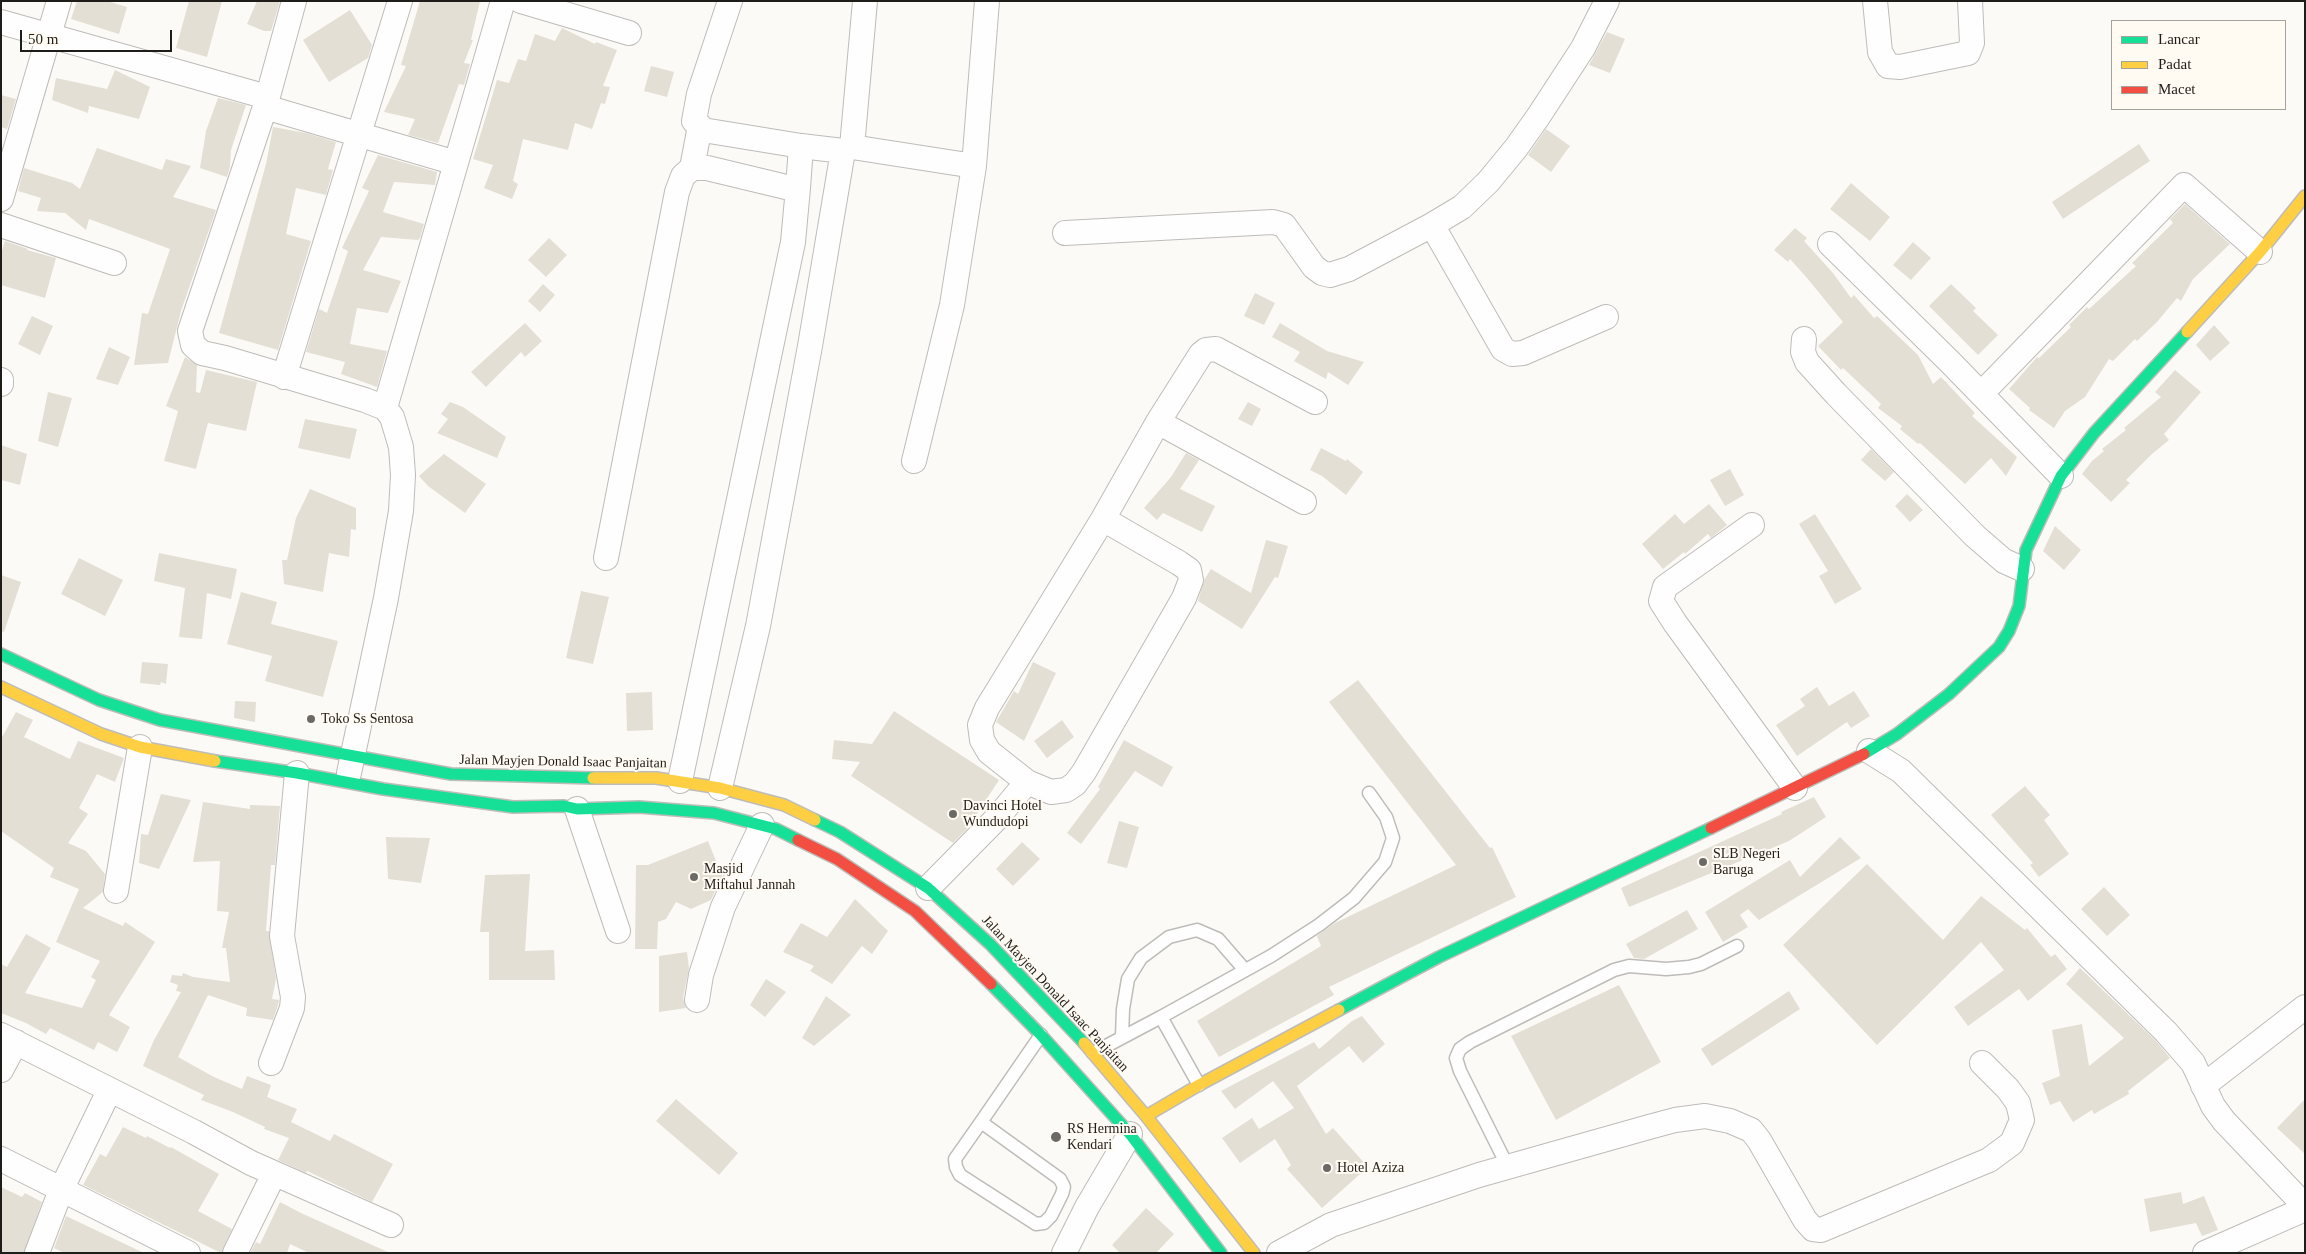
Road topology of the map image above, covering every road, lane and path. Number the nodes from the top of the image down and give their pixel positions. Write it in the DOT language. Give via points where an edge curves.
graph roads {
  1 [pos="59,1"];
  2 [pos="294,1"];
  3 [pos="400,1"];
  4 [pos="503,1"];
  5 [pos="521,1"];
  6 [pos="730,1"];
  7 [pos="865,1"];
  8 [pos="987,1"];
  9 [pos="1607,1"];
  10 [pos="1875,1"];
  11 [pos="1970,1"];
  12 [pos="1,22"];
  13 [pos="630,33"];
  14 [pos="48,35"];
  15 [pos="266,102"];
  16 [pos="700,126"];
  17 [pos="359,134"];
  18 [pos="801,146"];
  19 [pos="848,149"];
  20 [pos="456,163"];
  21 [pos="974,166"];
  22 [pos="692,168"];
  23 [pos="798,188"];
  24 [pos="2305,196"];
  25 [pos="1,199"];
  26 [pos="1,225"];
  27 [pos="1432,225"];
  28 [pos="1065,233"];
  29 [pos="1830,244"];
  30 [pos="2260,252"];
  31 [pos="114,263"];
  32 [pos="1606,317"];
  33 [pos="1804,339"];
  34 [pos="284,377"];
  35 [pos="1,380"];
  36 [pos="1,384"];
  37 [pos="1981,394"];
  38 [pos="1315,402"];
  39 [pos="385,408"];
  40 [pos="1158,422"];
  41 [pos="914,460"];
  42 [pos="2061,476"];
  43 [pos="1304,502"];
  44 [pos="1103,518"];
  45 [pos="1752,525"];
  46 [pos="606,558"];
  47 [pos="2022,569"];
  48 [pos="1,654"];
  49 [pos="1,687"];
  50 [pos="140,747"];
  51 [pos="1869,751"];
  52 [pos="352,756"];
  53 [pos="297,773"];
  54 [pos="348,781"];
  55 [pos="680,781"];
  56 [pos="1027,782"];
  57 [pos="720,788"];
  58 [pos="1795,788"];
  59 [pos="1368,793"];
  60 [pos="577,809"];
  61 [pos="762,825"];
  62 [pos="928,888"];
  63 [pos="116,891"];
  64 [pos="618,931"];
  65 [pos="1737,946"];
  66 [pos="1244,969"];
  67 [pos="698,1000"];
  68 [pos="2305,1007"];
  69 [pos="1161,1017"];
  70 [pos="1041,1035"];
  71 [pos="1122,1036"];
  72 [pos="9,1039"];
  73 [pos="1093,1053"];
  74 [pos="271,1063"];
  75 [pos="1982,1063"];
  76 [pos="1,1070"];
  77 [pos="1199,1085"];
  78 [pos="2204,1086"];
  79 [pos="109,1091"];
  80 [pos="1146,1116"];
  81 [pos="981,1122"];
  82 [pos="1130,1134"];
  83 [pos="1,1159"];
  84 [pos="1508,1167"];
  85 [pos="274,1174"];
  86 [pos="61,1190"];
  87 [pos="2305,1208"];
  88 [pos="391,1225"];
  89 [pos="37,1253"];
  90 [pos="188,1253"];
  91 [pos="235,1253"];
  92 [pos="1064,1253"];
  93 [pos="1221,1253"];
  94 [pos="1254,1253"];
  95 [pos="1279,1253"];
  96 [pos="2205,1253"];
  1 -- 14 [label="street"];
  2 -- 15 [label="street"];
  3 -- 17 [label="street"];
  4 -- 20 [label="street"];
  5 -- 13 [label="street"];
  6 -- 16 [label="street" via="699,94 694,121"];
  7 -- 19 [label="street"];
  8 -- 21 [label="street"];
  9 -- 27 [label="street" via="1583,48 1500,169 1462,206"];
  10 -- 11 [label="street" via="1880,52 1888,66 1900,67 1968,53 1972,43"];
  12 -- 14 [label="street"];
  14 -- 15 [label="street"];
  14 -- 25 [label="street"];
  15 -- 17 [label="street"];
  15 -- 34 [label="street" via="190,331 193,344 202,353"];
  16 -- 18 [label="street" via="703,130"];
  16 -- 22 [label="street"];
  17 -- 20 [label="street"];
  17 -- 34 [label="street"];
  18 -- 19 [label="street"];
  18 -- 23 [label="street"];
  19 -- 21 [label="street"];
  19 -- 57 [label="street" via="758,626"];
  20 -- 39 [label="street"];
  21 -- 41 [label="street" via="952,305"];
  22 -- 23 [label="street" via="707,168"];
  22 -- 46 [label="street" via="683,176 677,192"];
  23 -- 55 [label="street" via="793,242"];
  24 -- 30 [label="main road"];
  26 -- 31 [label="street"];
  27 -- 28 [label="street" via="1348,269 1330,275 1314,267 1284,225 1273,222"];
  27 -- 32 [label="street" via="1503,348 1512,354 1523,353"];
  29 -- 37 [label="street"];
  30 -- 37 [label="street" via="2184,186"];
  30 -- 42 [label="main road" via="2094,433"];
  33 -- 47 [label="street" via="1803,352 1807,362 1836,394 1975,536 2004,561"];
  34 -- 39 [label="street"];
  35 -- 36 [label="street"];
  37 -- 42 [label="street"];
  38 -- 40 [label="street" via="1212,348 1201,354"];
  39 -- 52 [label="street" via="392,417 401,447 401,511"];
  40 -- 43 [label="street"];
  40 -- 44 [label="street"];
  42 -- 47 [label="main road" via="2029,543"];
  44 -- 56 [label="street" via="987,708 980,725 982,740 989,752"];
  44 -- 56 [label="street" via="1189,570 1191,580 1184,598 1075,784 1066,790 1050,792"];
  45 -- 58 [label="street" via="1665,586 1661,601"];
  47 -- 51 [label="main road" via="2019,606 1999,647 1949,694"];
  48 -- 52 [label="main road, Jalan Mayjen Donald Isaac Panjaitan" via="99,700 160,720"];
  49 -- 50 [label="main road" via="101,734"];
  50 -- 53 [label="main road"];
  50 -- 63 [label="street"];
  51 -- 58 [label="main road"];
  51 -- 78 [label="street" via="1901,771 2166,1032 2193,1063"];
  52 -- 54 [label="street"];
  52 -- 55 [label="main road, Jalan Mayjen Donald Isaac Panjaitan" via="450,774"];
  53 -- 54 [label="main road"];
  53 -- 74 [label="street" via="282,936 293,997 292,1008"];
  54 -- 60 [label="main road" via="383,790 513,807 564,806"];
  55 -- 57 [label="main road, Jalan Mayjen Donald Isaac Panjaitan"];
  56 -- 62 [label="street" via="998,818"];
  57 -- 62 [label="main road, Jalan Mayjen Donald Isaac Panjaitan" via="784,805 832,828"];
  58 -- 77 [label="main road" via="1439,958"];
  59 -- 66 [label="lane" via="1386,817 1393,838 1385,862 1347,904 1271,956"];
  60 -- 61 [label="main road" via="639,807 683,810 714,813"];
  60 -- 64 [label="street"];
  61 -- 67 [label="street" via="723,907 701,975"];
  61 -- 70 [label="main road" via="837,859 915,911"];
  62 -- 73 [label="main road, Jalan Mayjen Donald Isaac Panjaitan" via="990,944"];
  65 -- 84 [label="lane" via="1689,967 1629,966 1614,970 1460,1049 1456,1058 1460,1071"];
  66 -- 69 [label="lane"];
  66 -- 71 [label="lane" via="1218,939 1197,930 1169,937 1141,958 1128,979"];
  68 -- 78 [label="street"];
  69 -- 71 [label="lane"];
  69 -- 77 [label="lane"];
  70 -- 81 [label="lane"];
  70 -- 82 [label="main road"];
  71 -- 73 [label="lane"];
  72 -- 76 [label="street"];
  72 -- 79 [label="street"];
  73 -- 80 [label="main road, Jalan Mayjen Donald Isaac Panjaitan"];
  75 -- 84 [label="street" via="2018,1103 2022,1120 2012,1143 1989,1160 1821,1230 1813,1229 1805,1220 1751,1130 1730,1121 1705,1116 1675,1120"];
  77 -- 80 [label="main road"];
  78 -- 87 [label="street" via="2224,1121"];
  79 -- 85 [label="street"];
  79 -- 86 [label="street"];
  80 -- 82 [label="main road"];
  80 -- 94 [label="main road, Jalan Mayjen Donald Isaac Panjaitan"];
  81 -- 81 [label="lane" via="955,1159 960,1175 1036,1224 1044,1223 1052,1216 1062,1194 1064,1187 1060,1180"];
  82 -- 92 [label="street"];
  82 -- 93 [label="main road"];
  83 -- 86 [label="street"];
  84 -- 95 [label="street" via="1331,1225"];
  85 -- 88 [label="street"];
  85 -- 91 [label="street"];
  86 -- 89 [label="street"];
  86 -- 90 [label="street"];
  87 -- 96 [label="street"];
}
